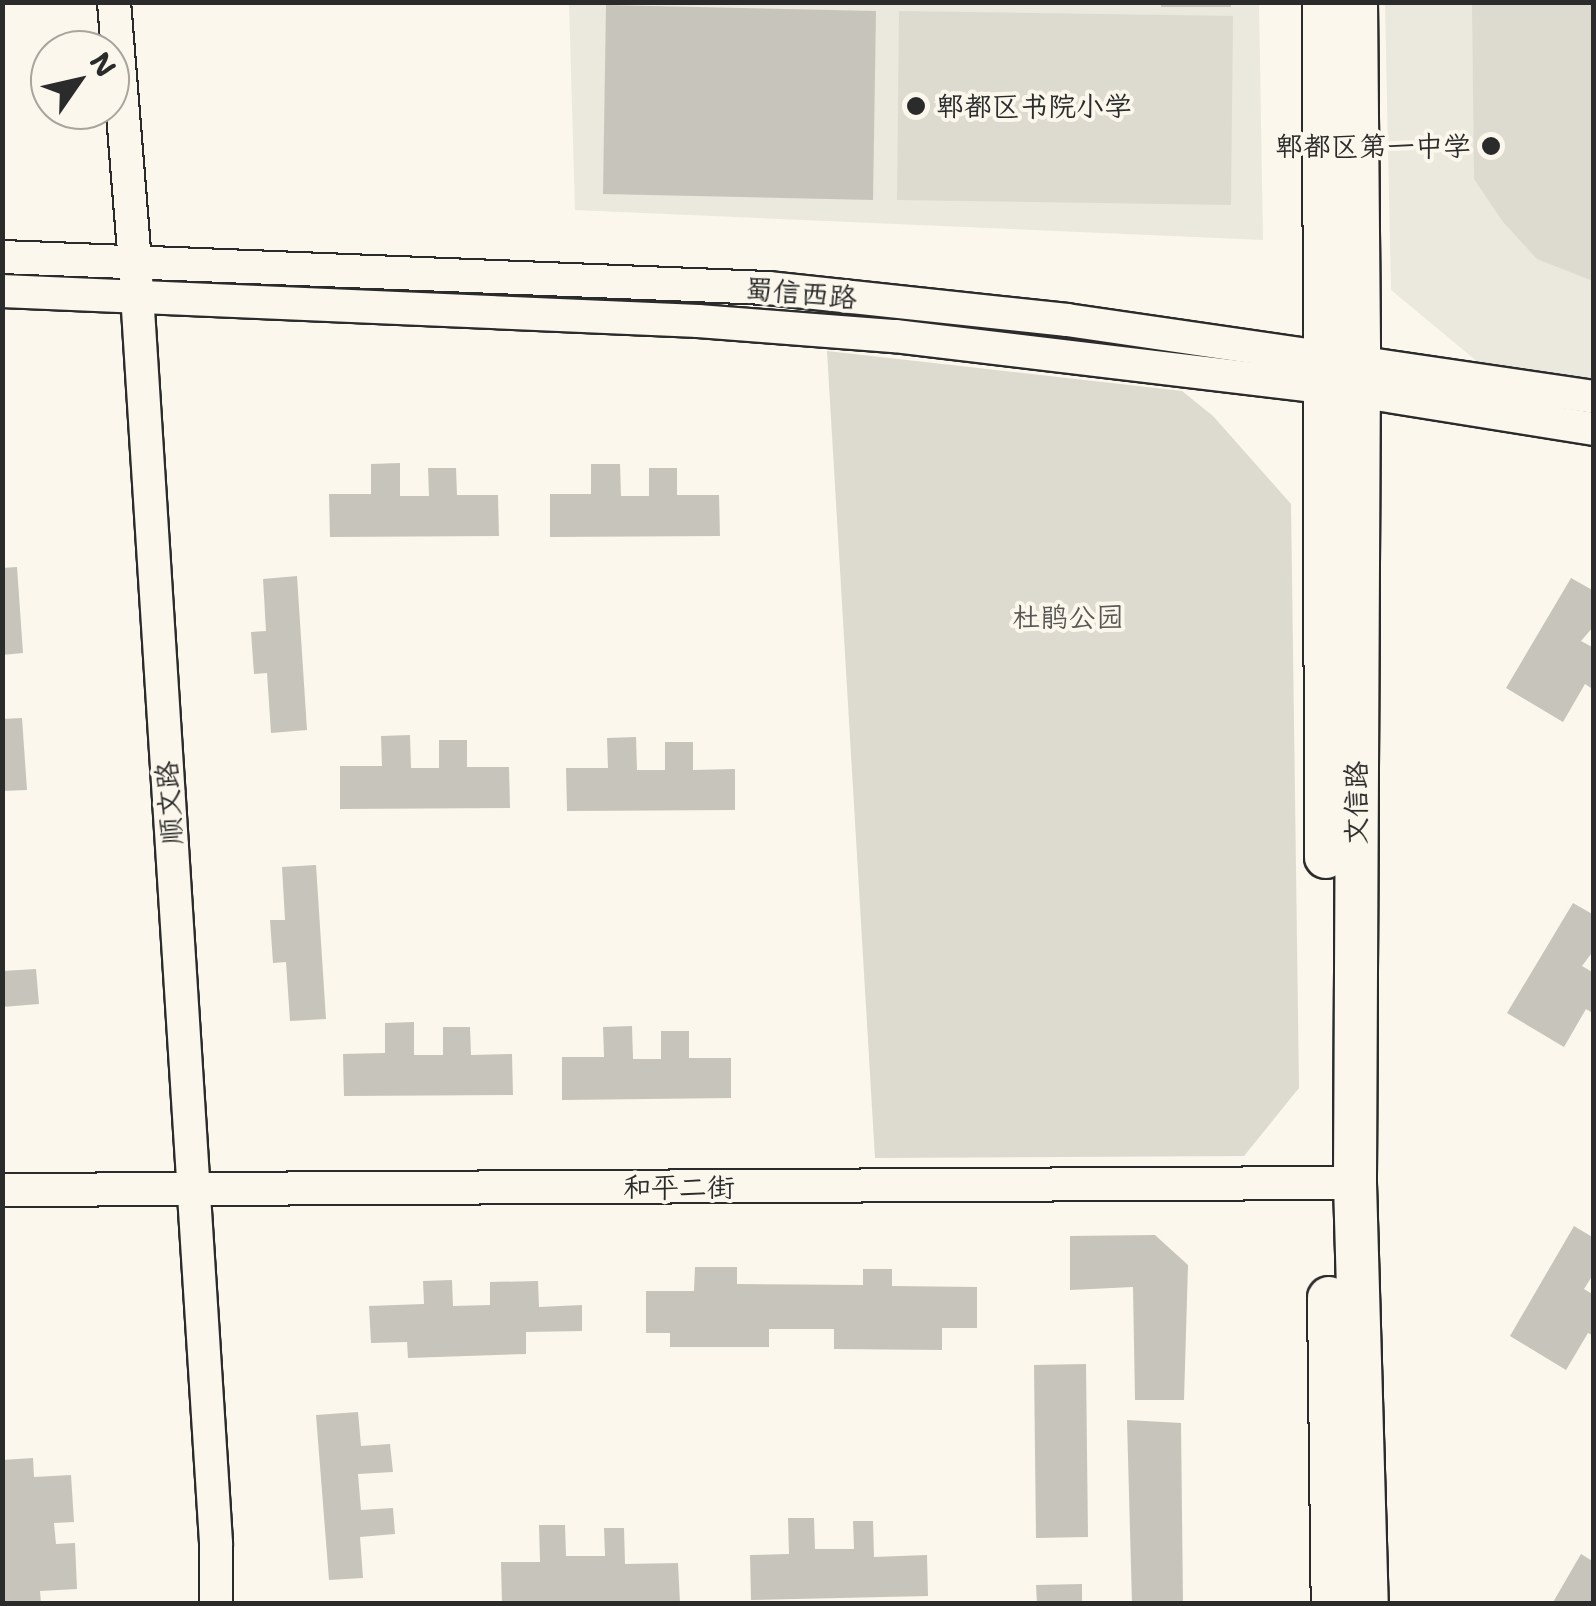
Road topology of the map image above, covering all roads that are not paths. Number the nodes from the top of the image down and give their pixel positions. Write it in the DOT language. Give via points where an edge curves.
graph roads {
  1 [pos="114,2"];
  2 [pos="1324,2"];
  3 [pos="1356,2"];
  4 [pos="2,258"];
  5 [pos="135,262"];
  6 [pos="2,291"];
  7 [pos="136,296"];
  8 [pos="1341,374"];
  9 [pos="1594,397"];
  10 [pos="1594,429"];
  11 [pos="1341,1184"];
  12 [pos="2,1190"];
  13 [pos="194,1190"];
  14 [pos="216,1604"];
  15 [pos="1333,1604"];
  16 [pos="1366,1604"];
  1 -- 5 [label="street, 顺文路"];
  2 -- 8 [label="main road"];
  3 -- 8 [label="main road, 文信路"];
  4 -- 5 [label="street, 蜀信西路"];
  5 -- 7 [label="street, 顺文路"];
  5 -- 8 [label="street, 蜀信西路" via="768,288 1067,320"];
  6 -- 7 [label="street, 蜀信西路"];
  7 -- 8 [label="street, 蜀信西路" via="698,321"];
  7 -- 13 [label="street, 顺文路"];
  8 -- 9 [label="street, 蜀信西路"];
  8 -- 10 [label="street, 蜀信西路"];
  8 -- 11 [label="main road, 文信路"];
  11 -- 13 [label="street, 和平二街"];
  11 -- 15 [label="main road"];
  11 -- 16 [label="main road, 文信路"];
  12 -- 13 [label="street, 和平二街"];
  13 -- 14 [label="street, 顺文路"];
}
